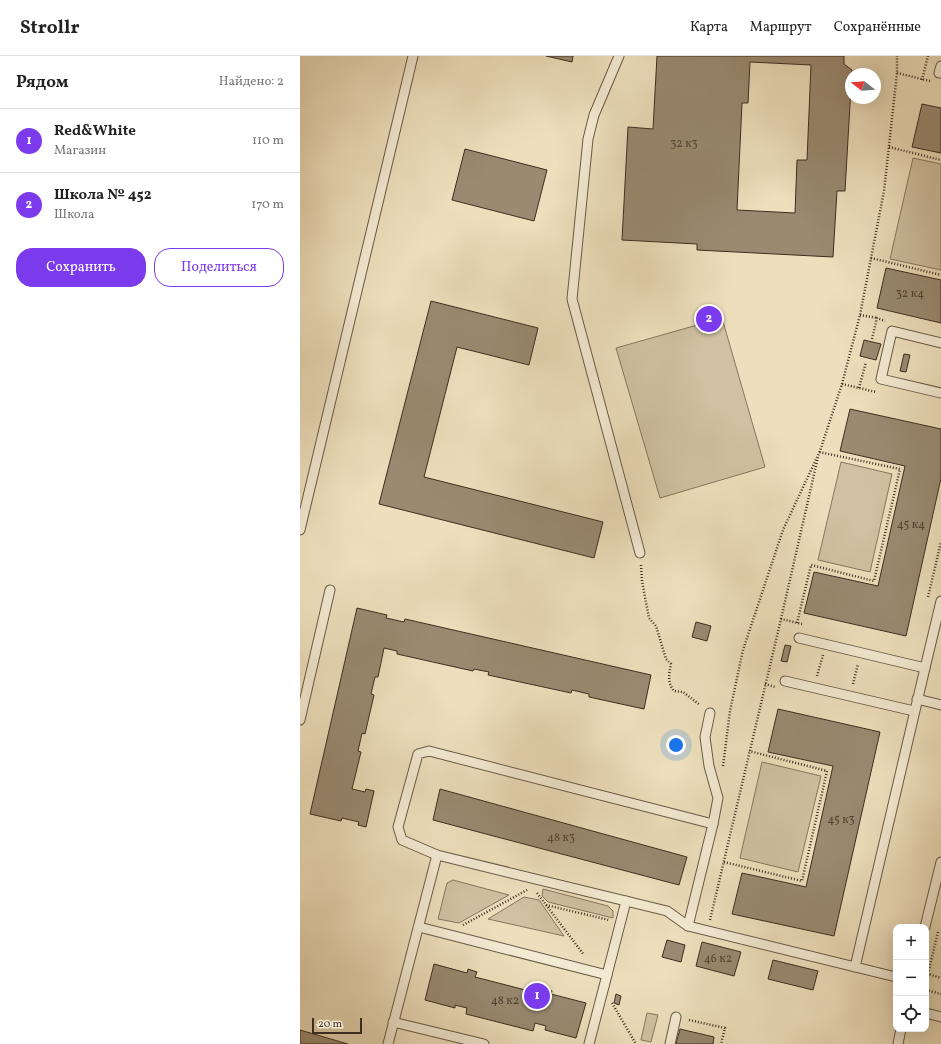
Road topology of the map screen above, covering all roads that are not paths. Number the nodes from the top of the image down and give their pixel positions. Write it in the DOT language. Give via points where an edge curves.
graph roads {
  1 [pos="413,56"];
  2 [pos="619,56"];
  3 [pos="941,66"];
  4 [pos="941,73"];
  5 [pos="941,343"];
  6 [pos="941,393"];
  7 [pos="300,530"];
  8 [pos="640,553"];
  9 [pos="330,590"];
  10 [pos="941,601"];
  11 [pos="799,638"];
  12 [pos="925,668"];
  13 [pos="785,681"];
  14 [pos="917,699"];
  15 [pos="941,705"];
  16 [pos="914,711"];
  17 [pos="710,713"];
  18 [pos="300,720"];
  19 [pos="713,824"];
  20 [pos="437,855"];
  21 [pos="941,862"];
  22 [pos="626,901"];
  23 [pos="926,924"];
  24 [pos="688,926"];
  25 [pos="419,927"];
  26 [pos="855,967"];
  27 [pos="607,976"];
  28 [pos="893,976"];
  29 [pos="929,1014"];
  30 [pos="676,1017"];
  31 [pos="941,1017"];
  32 [pos="394,1022"];
  33 [pos="900,1032"];
  34 [pos="388,1044"];
  35 [pos="484,1044"];
  36 [pos="589,1044"];
  37 [pos="670,1044"];
  38 [pos="898,1044"];
  1 -- 7 [label="lane"];
  2 -- 8 [label="lane" via="594,115 588,139 572,299"];
  3 -- 4 [label="lane"];
  5 -- 6 [label="lane" via="892,331 881,379"];
  9 -- 18 [label="lane"];
  10 -- 12 [label="lane"];
  11 -- 12 [label="lane"];
  12 -- 14 [label="lane"];
  13 -- 16 [label="lane"];
  14 -- 15 [label="lane"];
  14 -- 16 [label="lane"];
  16 -- 26 [label="lane"];
  17 -- 19 [label="lane" via="705,737 709,766 718,798"];
  19 -- 20 [label="lane" via="430,751 418,754 398,827 402,840"];
  19 -- 24 [label="lane"];
  20 -- 22 [label="lane"];
  20 -- 25 [label="lane"];
  21 -- 23 [label="lane"];
  22 -- 24 [label="lane" via="667,911"];
  22 -- 27 [label="lane"];
  24 -- 26 [label="lane"];
  25 -- 27 [label="lane"];
  25 -- 32 [label="lane"];
  26 -- 28 [label="lane"];
  27 -- 36 [label="lane"];
  29 -- 31 [label="lane"];
  30 -- 37 [label="lane"];
  32 -- 34 [label="lane"];
  32 -- 35 [label="lane"];
  33 -- 38 [label="lane"];
}
